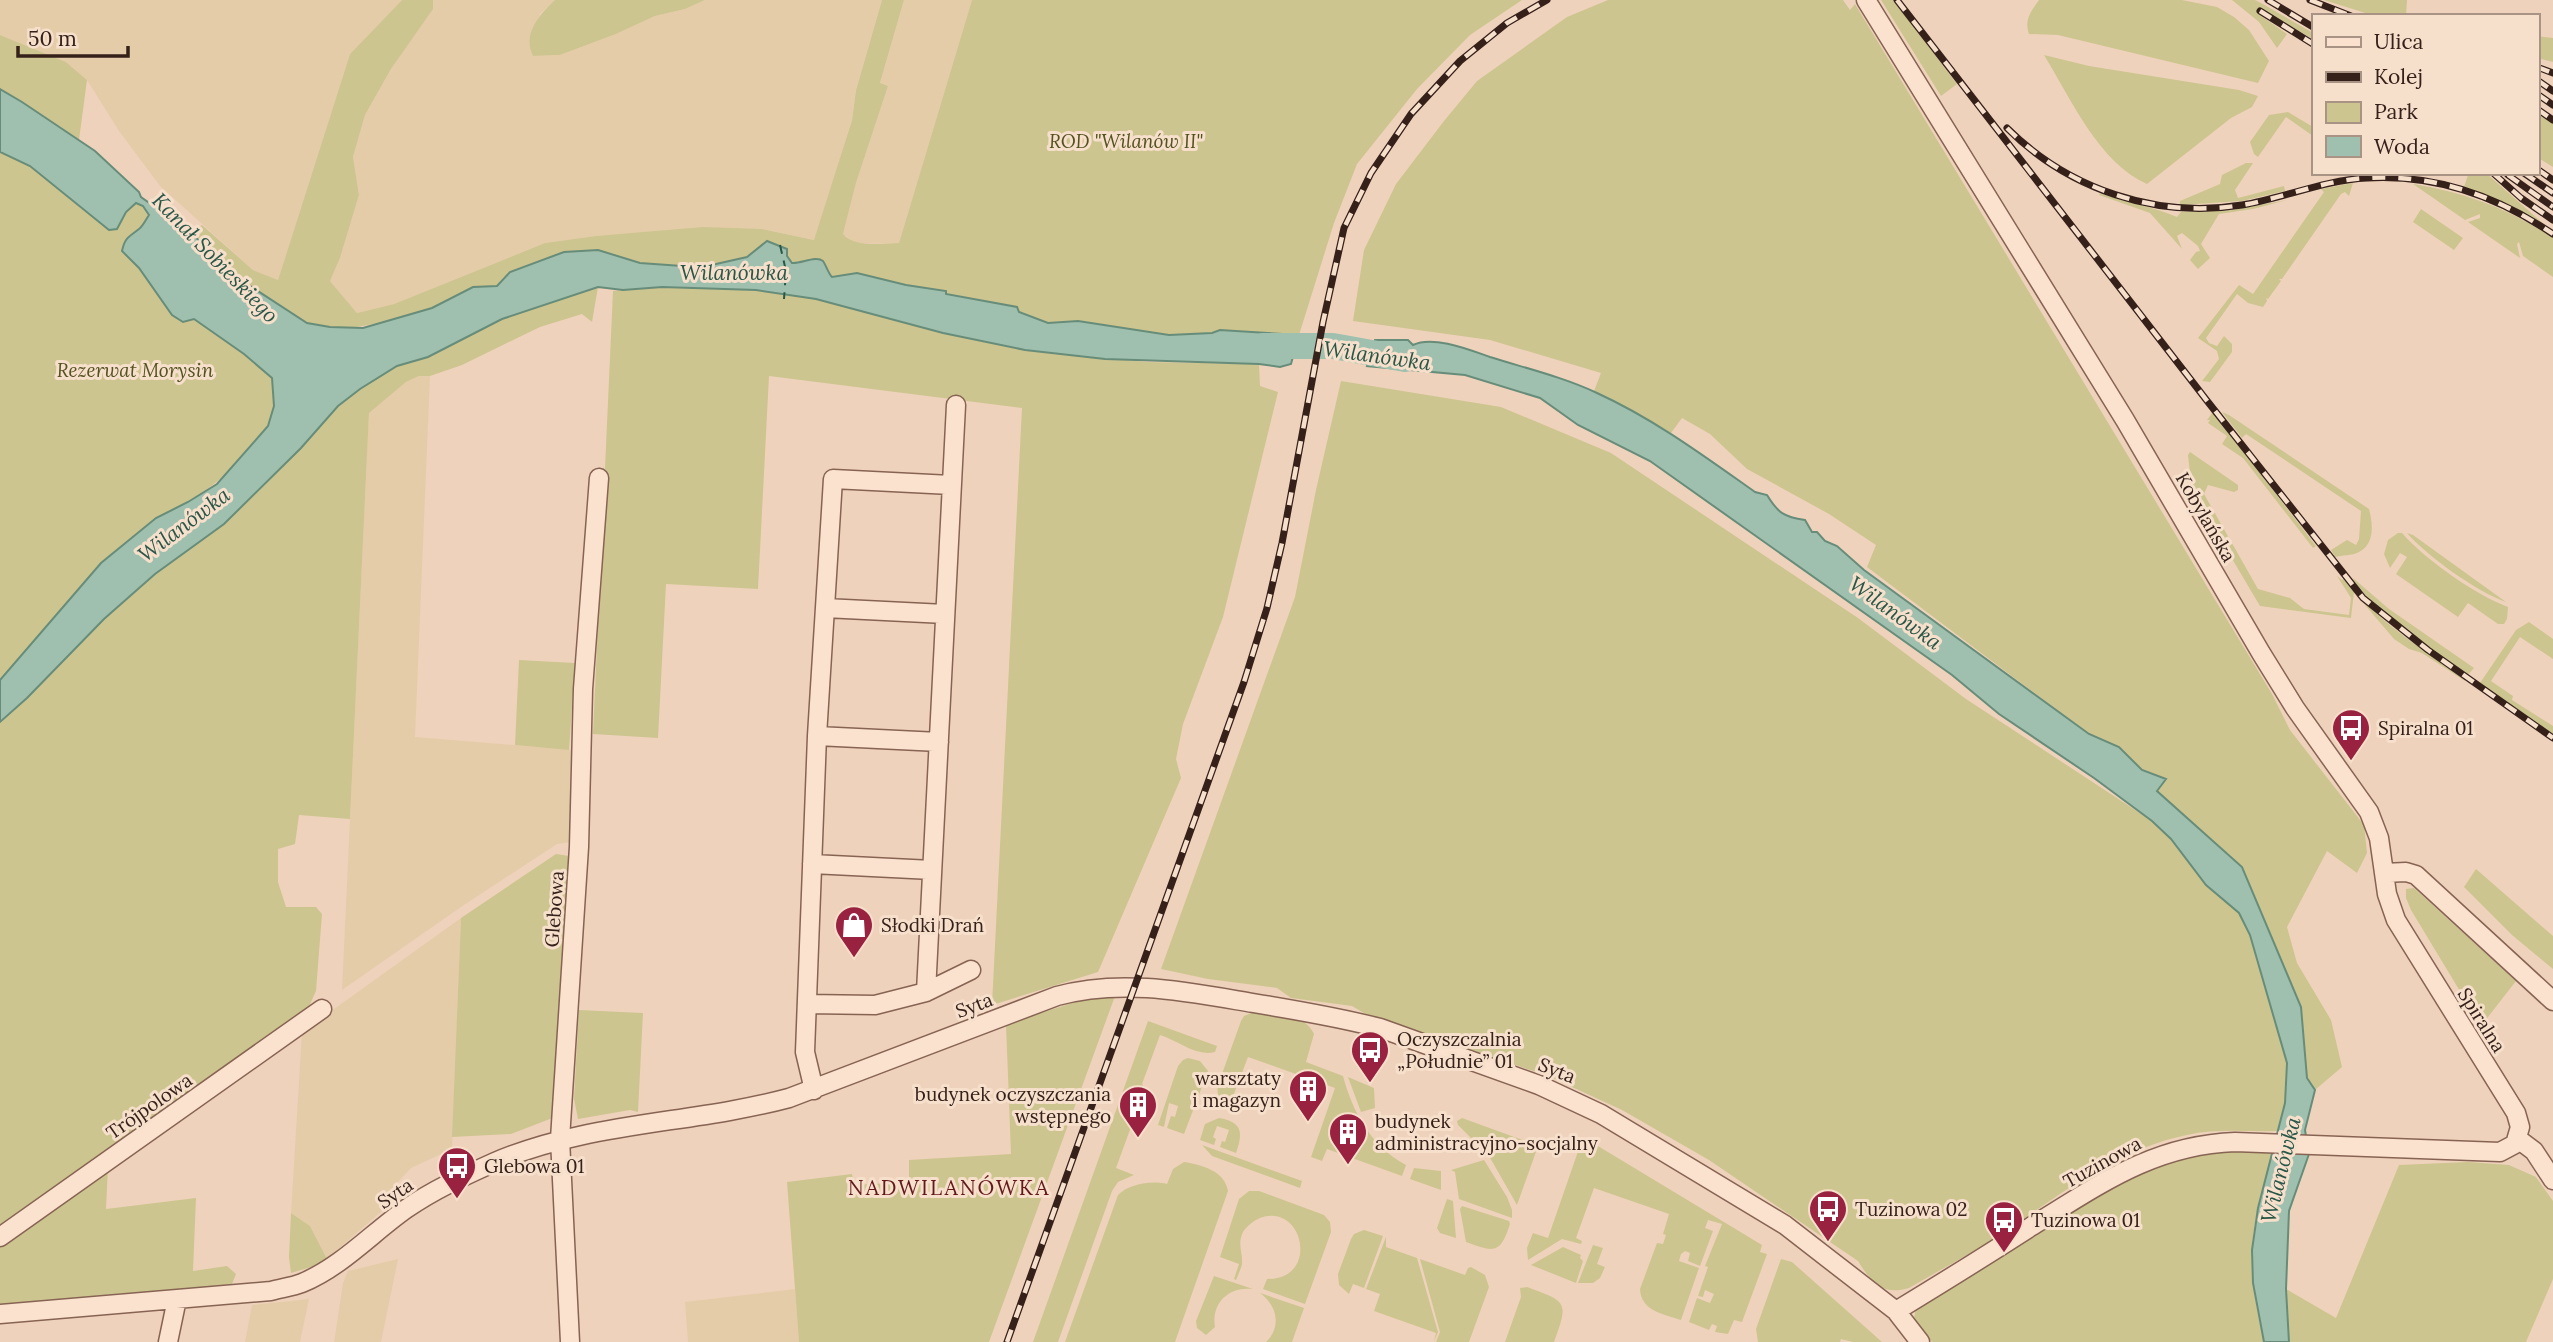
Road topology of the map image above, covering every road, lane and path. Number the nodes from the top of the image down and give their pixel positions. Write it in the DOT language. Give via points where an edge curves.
graph roads {
  1 [pos="1867,0"];
  2 [pos="956,405"];
  3 [pos="599,478"];
  4 [pos="951,485"];
  5 [pos="825,608"];
  6 [pos="946,614"];
  7 [pos="817,736"];
  8 [pos="939,742"];
  9 [pos="812,864"];
  10 [pos="932,870"];
  11 [pos="2384,873"];
  12 [pos="971,970"];
  13 [pos="926,992"];
  14 [pos="2553,1001"];
  15 [pos="807,1004"];
  16 [pos="322,1009"];
  17 [pos="814,1090"];
  18 [pos="560,1139"];
  19 [pos="2518,1139"];
  20 [pos="2553,1180"];
  21 [pos="0,1237"];
  22 [pos="177,1299"];
  23 [pos="1896,1311"];
  24 [pos="0,1314"];
  25 [pos="168,1342"];
  26 [pos="570,1342"];
  27 [pos="1920,1342"];
  1 -- 11 [label="street, Kobylańska" via="2125,420 2295,708 2369,812 2379,838"];
  2 -- 4 [label="street"];
  3 -- 18 [label="street, Glebowa" via="583,689 579,847"];
  4 -- 5 [label="street" via="833,479"];
  4 -- 6 [label="street"];
  5 -- 6 [label="street"];
  5 -- 7 [label="street"];
  6 -- 8 [label="street"];
  7 -- 8 [label="street"];
  7 -- 9 [label="street"];
  8 -- 10 [label="street"];
  9 -- 10 [label="street"];
  9 -- 15 [label="street"];
  10 -- 13 [label="street"];
  11 -- 14 [label="street" via="2416,876"];
  11 -- 19 [label="street, Spiralna" via="2396,920 2516,1113"];
  12 -- 13 [label="street"];
  13 -- 15 [label="street" via="875,1005"];
  15 -- 17 [label="street" via="805,1052"];
  16 -- 21 [label="street, Trójpolowa"];
  17 -- 18 [label="street, Syta" via="754,1107"];
  17 -- 23 [label="street, Syta" via="1007,1014 1095,987 1157,989 1352,1020 1539,1085 1601,1114 1785,1225"];
  18 -- 22 [label="street, Syta" via="495,1162 426,1196 302,1283 271,1291"];
  18 -- 26 [label="street, Glebowa"];
  19 -- 20 [label="street" via="2534,1152"];
  19 -- 23 [label="street, Tuzinowa" via="2506,1150 2493,1153 2235,1142 2169,1152 2115,1175"];
  22 -- 24 [label="street, Syta"];
  22 -- 25 [label="street"];
  23 -- 27 [label="street, Syta"];
}
